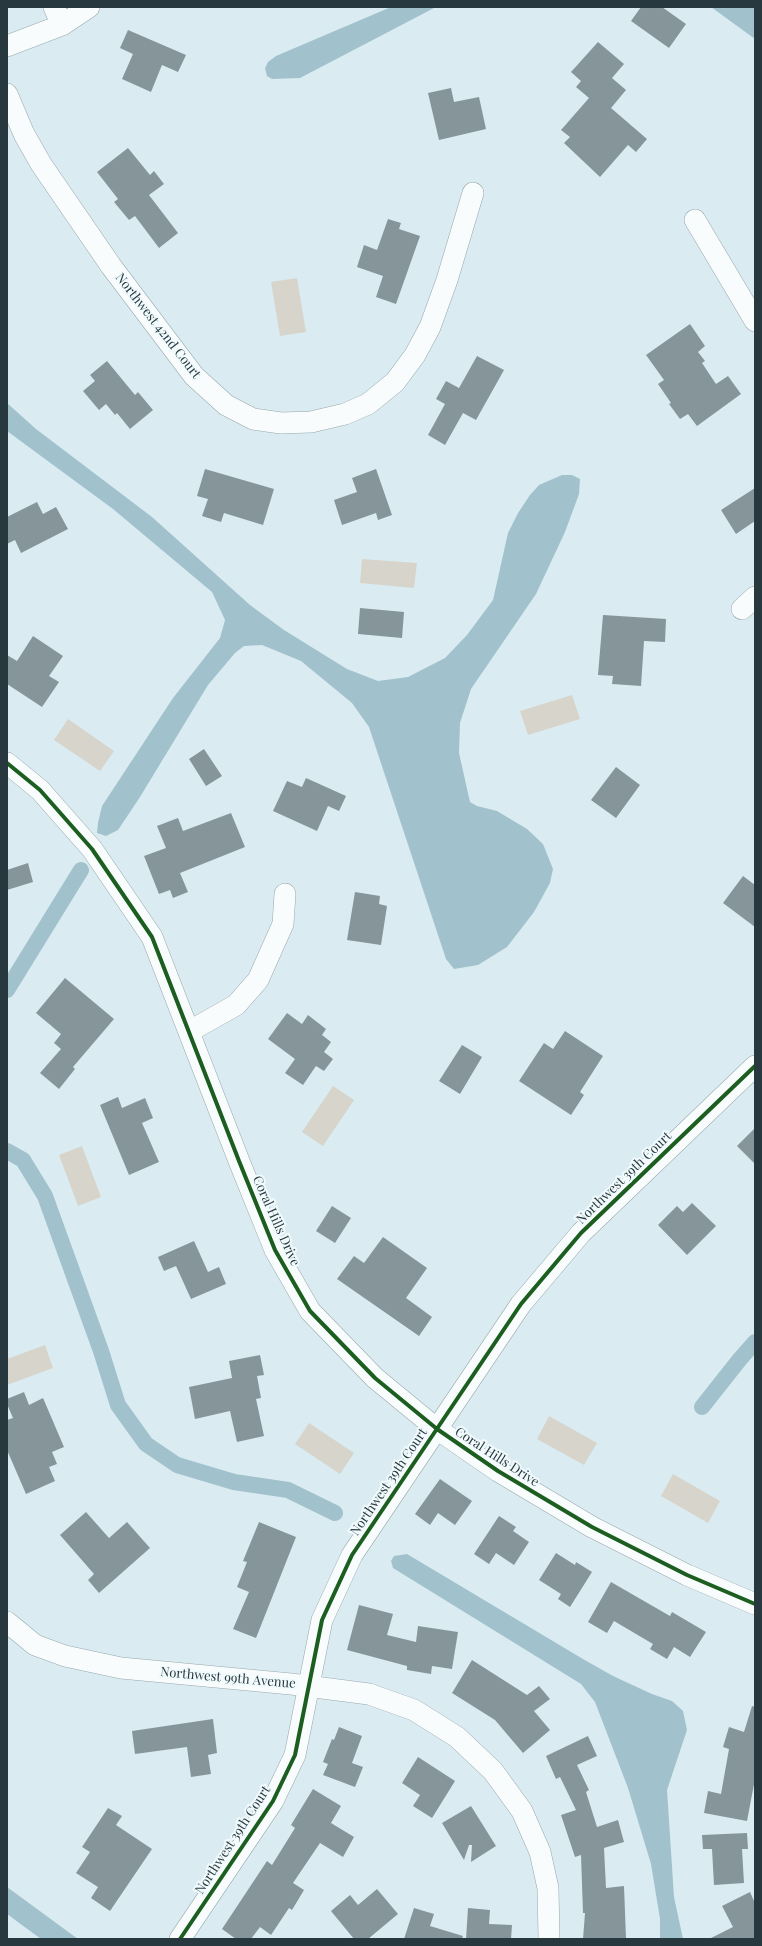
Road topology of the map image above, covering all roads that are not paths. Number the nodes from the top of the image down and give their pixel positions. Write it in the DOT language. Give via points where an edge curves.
graph roads {
  1 [pos="89,7"];
  2 [pos="58,16"];
  3 [pos="7,46"];
  4 [pos="7,94"];
  5 [pos="473,193"];
  6 [pos="695,220"];
  7 [pos="755,321"];
  8 [pos="7,763"];
  9 [pos="285,894"];
  10 [pos="190,1031"];
  11 [pos="755,1066"];
  12 [pos="437,1429"];
  13 [pos="755,1604"];
  14 [pos="7,1622"];
  15 [pos="308,1686"];
  16 [pos="180,1939"];
  17 [pos="549,1939"];
  1 -- 2 [label="street"];
  2 -- 3 [label="street"];
  4 -- 5 [label="street, Northwest 42nd Court" via="24,134 41,164 111,266 194,376 226,405 253,418 280,423 311,422 345,414 368,404 395,382 415,355 430,327"];
  6 -- 7 [label="street"];
  8 -- 10 [label="street, Coral Hills Drive" via="40,790 92,849 144,924 152,937"];
  9 -- 10 [label="street" via="283,924 258,980 236,1005"];
  10 -- 12 [label="street, Coral Hills Drive" via="276,1250 310,1311 375,1378"];
  11 -- 12 [label="street, Northwest 39th Court" via="581,1233 521,1304"];
  12 -- 13 [label="street, Coral Hills Drive" via="498,1471 592,1527 687,1575"];
  12 -- 15 [label="street, Northwest 39th Court" via="352,1555 322,1620"];
  14 -- 15 [label="street, Northwest 99th Avenue" via="35,1645 65,1656 120,1668"];
  15 -- 16 [label="street, Northwest 39th Court" via="295,1755 273,1801"];
  15 -- 17 [label="street, Northwest 99th Avenue" via="369,1694 414,1710 457,1737 493,1770 522,1811 540,1852 548,1888"];
}
